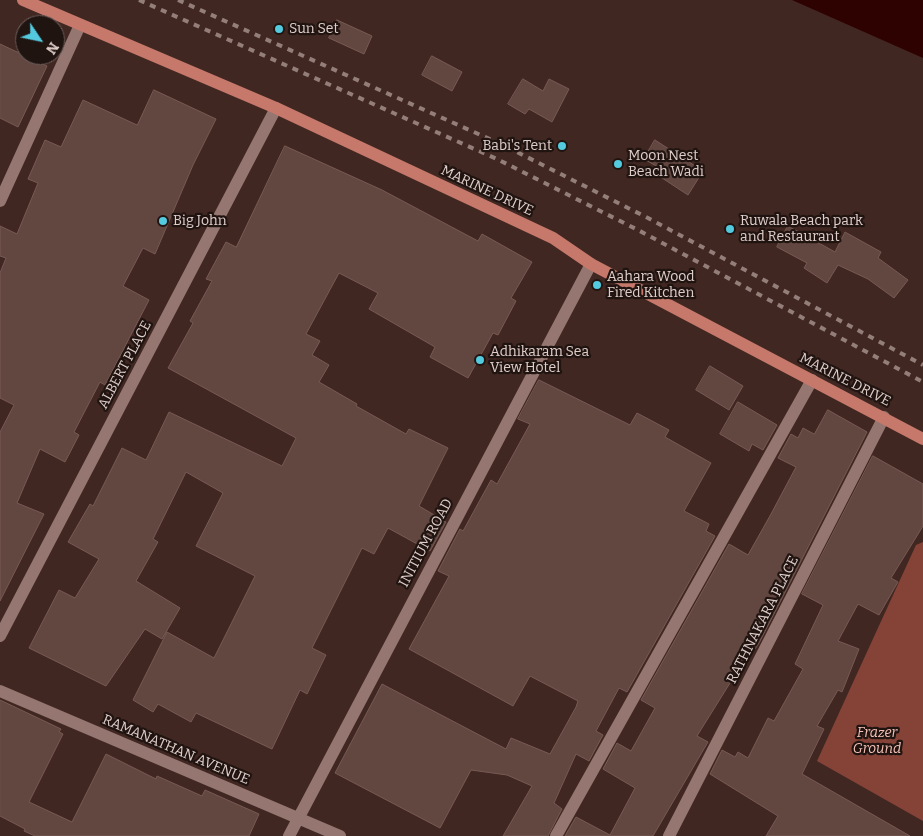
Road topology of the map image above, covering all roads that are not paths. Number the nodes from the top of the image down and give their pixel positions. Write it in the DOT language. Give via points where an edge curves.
graph roads {
  1 [pos="23,0"];
  2 [pos="80,25"];
  3 [pos="276,108"];
  4 [pos="0,201"];
  5 [pos="591,264"];
  6 [pos="812,380"];
  7 [pos="884,417"];
  8 [pos="923,439"];
  9 [pos="0,636"];
  10 [pos="0,690"];
  11 [pos="298,819"];
  12 [pos="289,836"];
  13 [pos="340,836"];
  14 [pos="556,836"];
  15 [pos="669,836"];
  1 -- 2 [label="main road, MARINE DRIVE"];
  2 -- 3 [label="main road, MARINE DRIVE"];
  2 -- 4 [label="street"];
  3 -- 5 [label="main road, MARINE DRIVE" via="553,238"];
  3 -- 9 [label="street, ALBERT PLACE"];
  5 -- 6 [label="main road, MARINE DRIVE"];
  5 -- 11 [label="street, INITIUM ROAD"];
  6 -- 7 [label="main road, MARINE DRIVE"];
  6 -- 14 [label="street"];
  7 -- 8 [label="main road, MARINE DRIVE"];
  7 -- 15 [label="street, RATHNAKARA PLACE"];
  10 -- 11 [label="street, RAMANATHAN AVENUE"];
  11 -- 12 [label="street, INITIUM ROAD"];
  11 -- 13 [label="street, RAMANATHAN AVENUE"];
}
